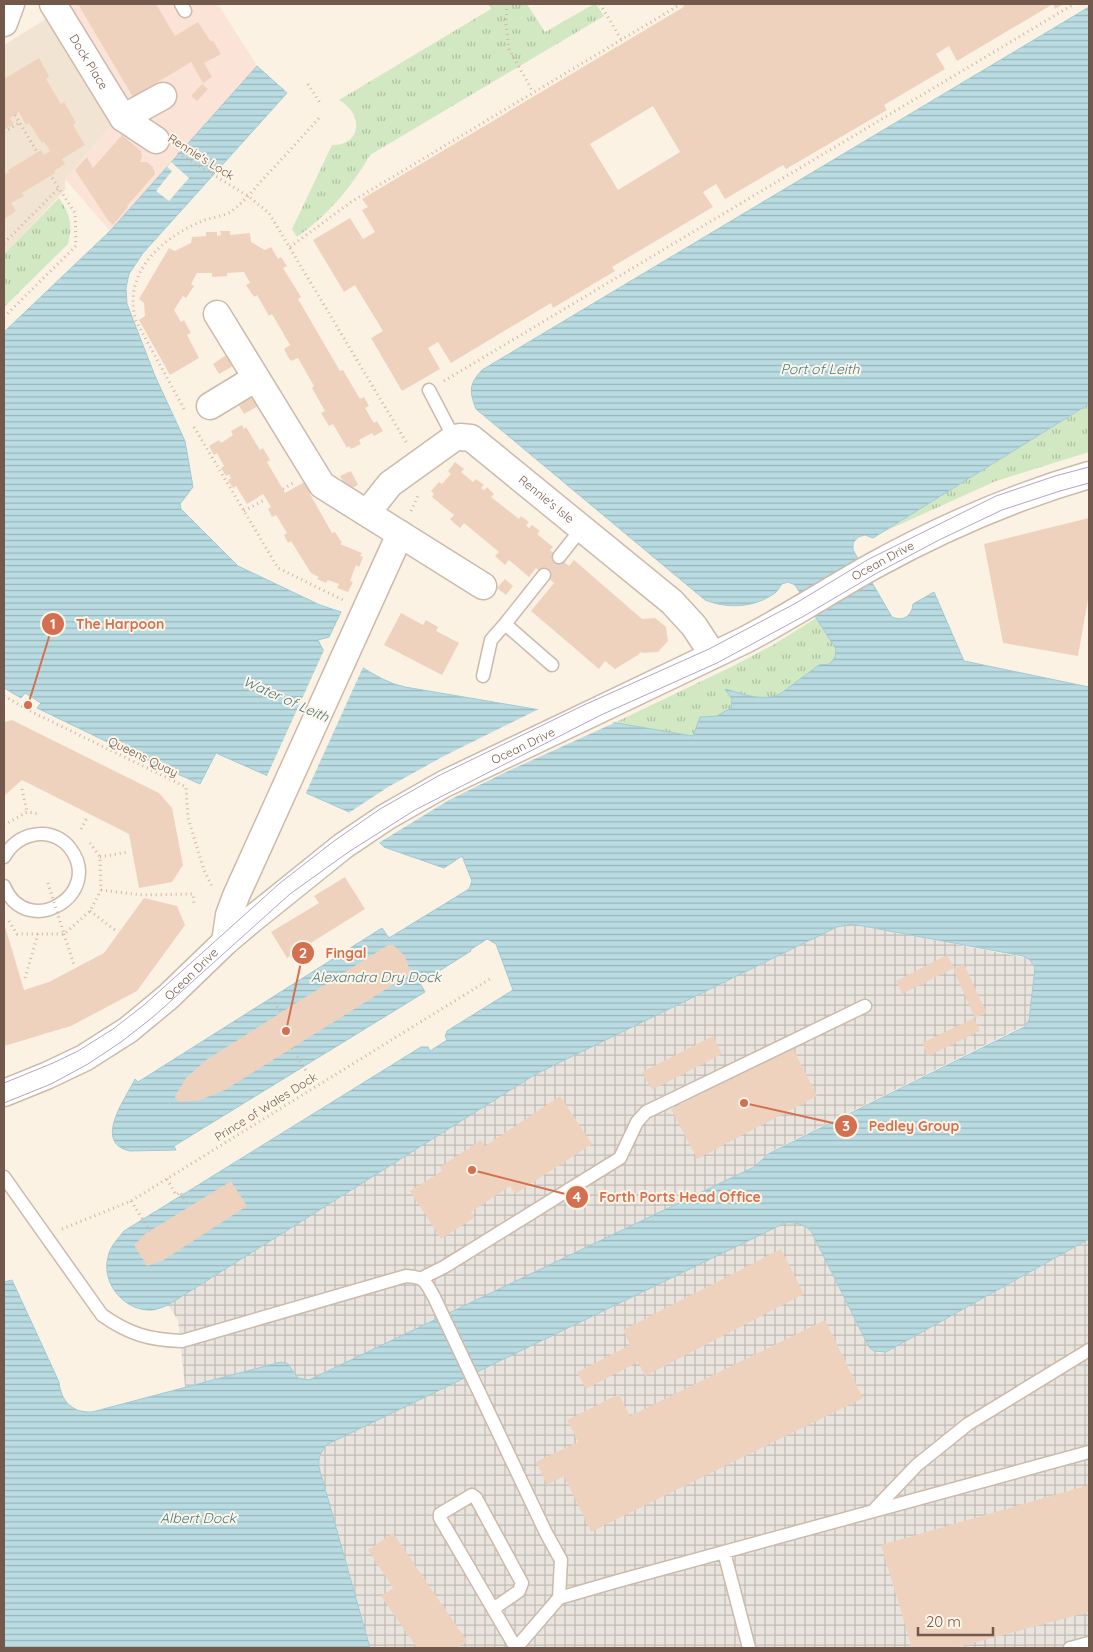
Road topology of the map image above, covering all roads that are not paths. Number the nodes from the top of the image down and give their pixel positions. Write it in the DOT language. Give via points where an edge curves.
graph roads {
  1 [pos="11,4"];
  2 [pos="53,4"];
  3 [pos="4,23"];
  4 [pos="163,96"];
  5 [pos="123,118"];
  6 [pos="156,140"];
  7 [pos="217,314"];
  8 [pos="256,378"];
  9 [pos="429,390"];
  10 [pos="210,406"];
  11 [pos="454,438"];
  12 [pos="1089,475"];
  13 [pos="367,513"];
  14 [pos="582,528"];
  15 [pos="400,534"];
  16 [pos="559,557"];
  17 [pos="544,575"];
  18 [pos="482,586"];
  19 [pos="505,624"];
  20 [pos="713,655"];
  21 [pos="552,665"];
  22 [pos="483,676"];
  23 [pos="4,858"];
  24 [pos="4,886"];
  25 [pos="225,942"];
  26 [pos="865,1006"];
  27 [pos="4,1093"];
  28 [pos="4,1178"];
  29 [pos="422,1278"];
  30 [pos="1089,1350"];
  31 [pos="1089,1452"];
  32 [pos="873,1511"];
  33 [pos="724,1552"];
  34 [pos="559,1598"];
  35 [pos="493,1609"];
  36 [pos="1089,1643"];
  37 [pos="516,1648"];
  38 [pos="749,1648"];
  39 [pos="1070,1648"];
  1 -- 3 [label="street"];
  2 -- 5 [label="street, Dock Place"];
  4 -- 5 [label="street"];
  5 -- 6 [label="street, Dock Place"];
  7 -- 8 [label="street"];
  8 -- 10 [label="street"];
  8 -- 13 [label="street" via="322,485"];
  9 -- 11 [label="lane"];
  11 -- 13 [label="street" via="390,484"];
  11 -- 14 [label="street, Rennie's Isle" via="466,437 476,442"];
  12 -- 20 [label="street, Ocean Drive" via="1020,497 953,525 873,566 772,626"];
  13 -- 15 [label="street"];
  14 -- 16 [label="lane"];
  14 -- 20 [label="street, Rennie's Isle" via="672,602 694,626"];
  15 -- 18 [label="street"];
  15 -- 25 [label="street" via="240,886 229,914"];
  17 -- 19 [label="lane"];
  19 -- 21 [label="lane"];
  19 -- 22 [label="lane" via="491,640"];
  20 -- 25 [label="street, Ocean Drive" via="444,784 386,817 343,846"];
  23 -- 24 [label="lane" via="20,838 44,833 67,844 78,865 74,891 65,902 54,908 28,910 16,903"];
  25 -- 27 [label="street, Ocean Drive" via="128,1030 84,1058"];
  26 -- 29 [label="lane" via="646,1112 637,1122 620,1158"];
  28 -- 29 [label="lane" via="102,1315 139,1336 182,1341 406,1276"];
  29 -- 34 [label="lane" via="561,1560"];
  30 -- 32 [label="lane" via="968,1424 917,1465"];
  31 -- 32 [label="lane"];
  32 -- 33 [label="lane"];
  33 -- 34 [label="lane"];
  33 -- 38 [label="lane"];
  34 -- 37 [label="lane"];
  35 -- 35 [label="lane" via="440,1518 440,1514 472,1495 522,1583 519,1591"];
  35 -- 37 [label="lane"];
  36 -- 39 [label="lane"];
}
